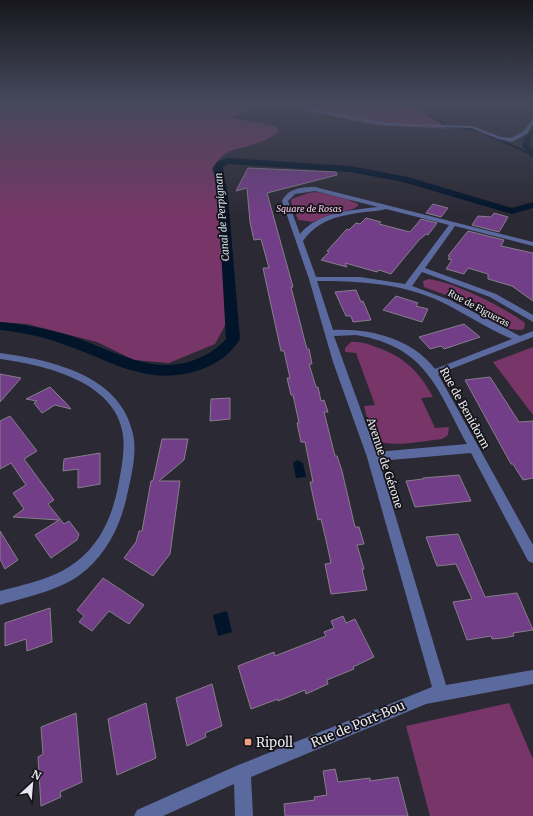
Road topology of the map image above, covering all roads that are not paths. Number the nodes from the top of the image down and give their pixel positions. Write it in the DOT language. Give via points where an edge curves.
graph roads {
  1 [pos="388,207"];
  2 [pos="453,224"];
  3 [pos="299,241"];
  4 [pos="533,244"];
  5 [pos="420,269"];
  6 [pos="313,279"];
  7 [pos="407,287"];
  8 [pos="533,319"];
  9 [pos="329,333"];
  10 [pos="533,334"];
  11 [pos="519,339"];
  12 [pos="0,356"];
  13 [pos="433,373"];
  14 [pos="474,448"];
  15 [pos="372,457"];
  16 [pos="533,556"];
  17 [pos="0,598"];
  18 [pos="533,677"];
  19 [pos="441,693"];
  20 [pos="242,772"];
  21 [pos="143,816"];
  22 [pos="244,816"];
  1 -- 2 [label="street, Avenue de Gérone"];
  1 -- 3 [label="street, Avenue de Gérone" via="351,212 327,219 309,228"];
  1 -- 3 [label="street, Avenue de Gérone" via="315,189 290,194 285,201"];
  2 -- 4 [label="street, Avenue de Gérone"];
  2 -- 5 [label="street"];
  3 -- 6 [label="street, Avenue de Gérone"];
  5 -- 7 [label="street"];
  5 -- 8 [label="street, Rue de Figueras" via="472,287"];
  6 -- 7 [label="street, Rue de Figueras" via="364,280"];
  6 -- 9 [label="street, Avenue de Gérone"];
  7 -- 11 [label="street, Rue de Figueras" via="436,297"];
  9 -- 13 [label="street, Rue de Benidorm" via="359,332 383,338 406,349"];
  9 -- 15 [label="street, Avenue de Gérone"];
  10 -- 11 [label="street"];
  11 -- 13 [label="street"];
  12 -- 17 [label="street" via="31,360 65,370 98,388 115,405 122,418 127,433 129,454 112,530 96,553 80,567 56,580"];
  13 -- 14 [label="street, Rue de Benidorm"];
  14 -- 15 [label="street"];
  14 -- 16 [label="street, Rue de Benidorm"];
  15 -- 19 [label="street, Avenue de Gérone"];
  18 -- 19 [label="street, Rue de Port-Bou"];
  19 -- 20 [label="street, Rue de Port-Bou" via="426,696"];
  20 -- 21 [label="street, Rue de Port-Bou"];
  20 -- 22 [label="street"];
}
